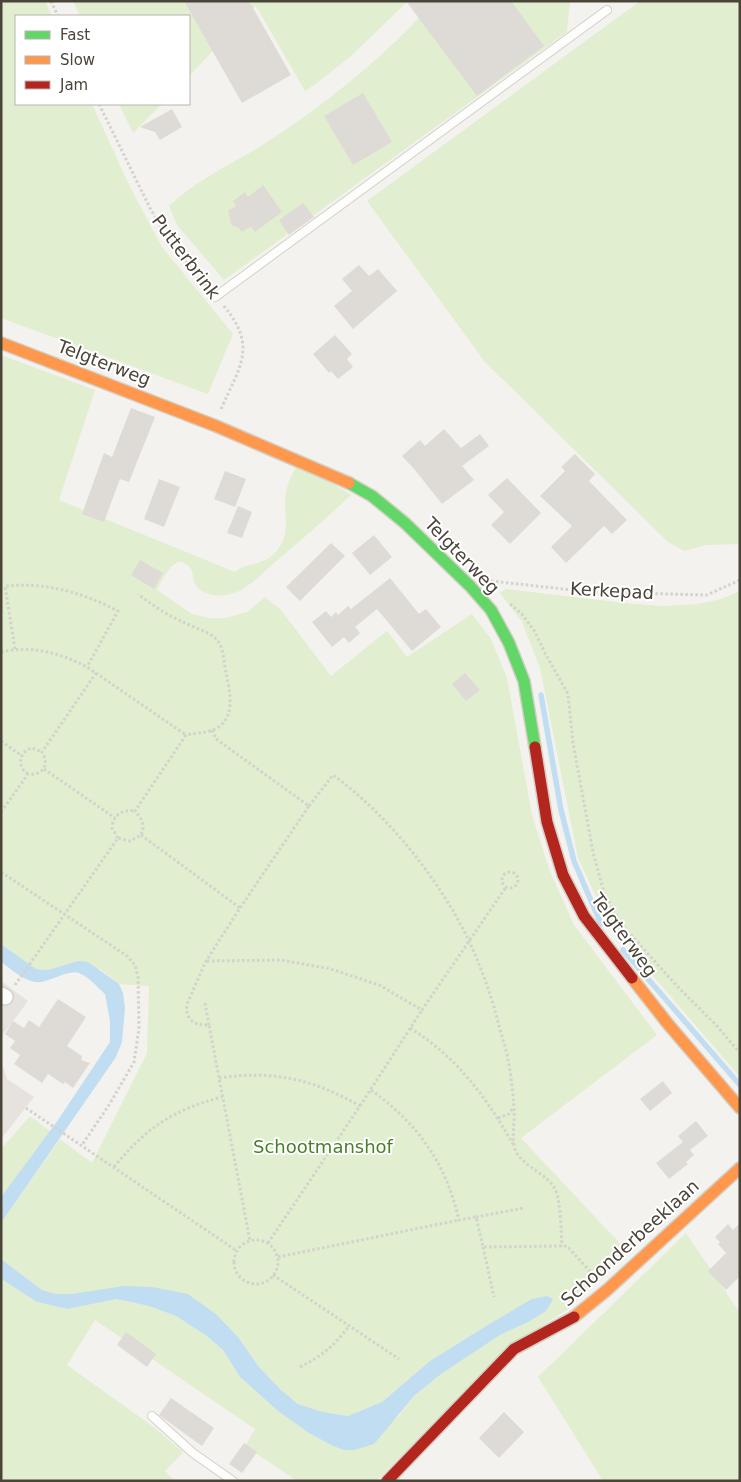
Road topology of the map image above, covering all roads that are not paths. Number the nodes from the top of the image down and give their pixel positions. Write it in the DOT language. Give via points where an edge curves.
graph roads {
  1 [pos="607,10"];
  2 [pos="215,297"];
  3 [pos="1,342"];
  4 [pos="740,1108"];
  5 [pos="740,1168"];
  6 [pos="152,1416"];
  7 [pos="233,1481"];
  8 [pos="387,1481"];
  1 -- 2 [label="lane"];
  3 -- 4 [label="street, Telgterweg" via="339,478 372,496 405,523 470,586 491,610 524,681 547,822 563,875 584,916 668,1024"];
  5 -- 8 [label="street, Schoonderbeeklaan" via="608,1290 570,1320 514,1349"];
  6 -- 7 [label="lane" via="192,1453"];
}
